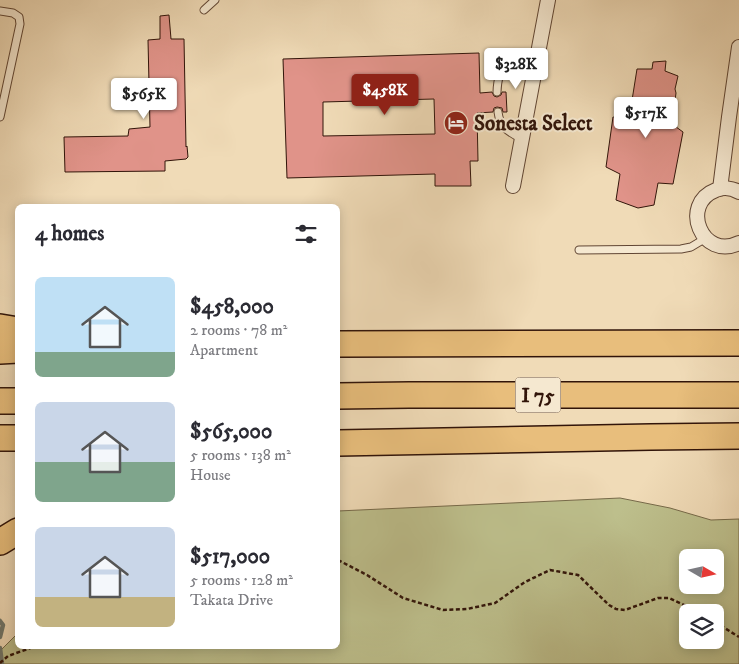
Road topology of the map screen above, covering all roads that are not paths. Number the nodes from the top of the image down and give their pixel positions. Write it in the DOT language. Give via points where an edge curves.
graph roads {
  1 [pos="215,0"];
  2 [pos="548,0"];
  3 [pos="204,10"];
  4 [pos="0,11"];
  5 [pos="739,47"];
  6 [pos="537,60"];
  7 [pos="497,92"];
  8 [pos="498,112"];
  9 [pos="0,117"];
  10 [pos="522,139"];
  11 [pos="513,186"];
  12 [pos="720,189"];
  13 [pos="739,192"];
  14 [pos="706,238"];
  15 [pos="739,243"];
  16 [pos="580,250"];
  17 [pos="0,327"];
  18 [pos="15,330"];
  19 [pos="739,343"];
  20 [pos="340,344"];
  21 [pos="0,350"];
  22 [pos="15,350"];
  23 [pos="739,395"];
  24 [pos="340,396"];
  25 [pos="0,401"];
  26 [pos="15,401"];
  27 [pos="739,436"];
  28 [pos="0,438"];
  29 [pos="15,438"];
  30 [pos="340,443"];
  31 [pos="15,533"];
  32 [pos="0,542"];
  1 -- 3 [label="lane"];
  2 -- 6 [label="street"];
  4 -- 9 [label="lane" via="14,13 20,24"];
  5 -- 12 [label="street"];
  6 -- 7 [label="lane" via="508,65 501,71"];
  6 -- 10 [label="street"];
  8 -- 10 [label="lane" via="501,124"];
  10 -- 11 [label="street"];
  12 -- 13 [label="street"];
  12 -- 14 [label="street" via="706,196 697,212 700,232"];
  14 -- 15 [label="street" via="717,246"];
  14 -- 16 [label="lane" via="681,250"];
  17 -- 18 [label="highway"];
  19 -- 20 [label="highway"];
  21 -- 22 [label="highway"];
  23 -- 24 [label="highway, I 75"];
  25 -- 26 [label="highway"];
  27 -- 30 [label="highway"];
  28 -- 29 [label="highway"];
  31 -- 32 [label="highway"];
}
